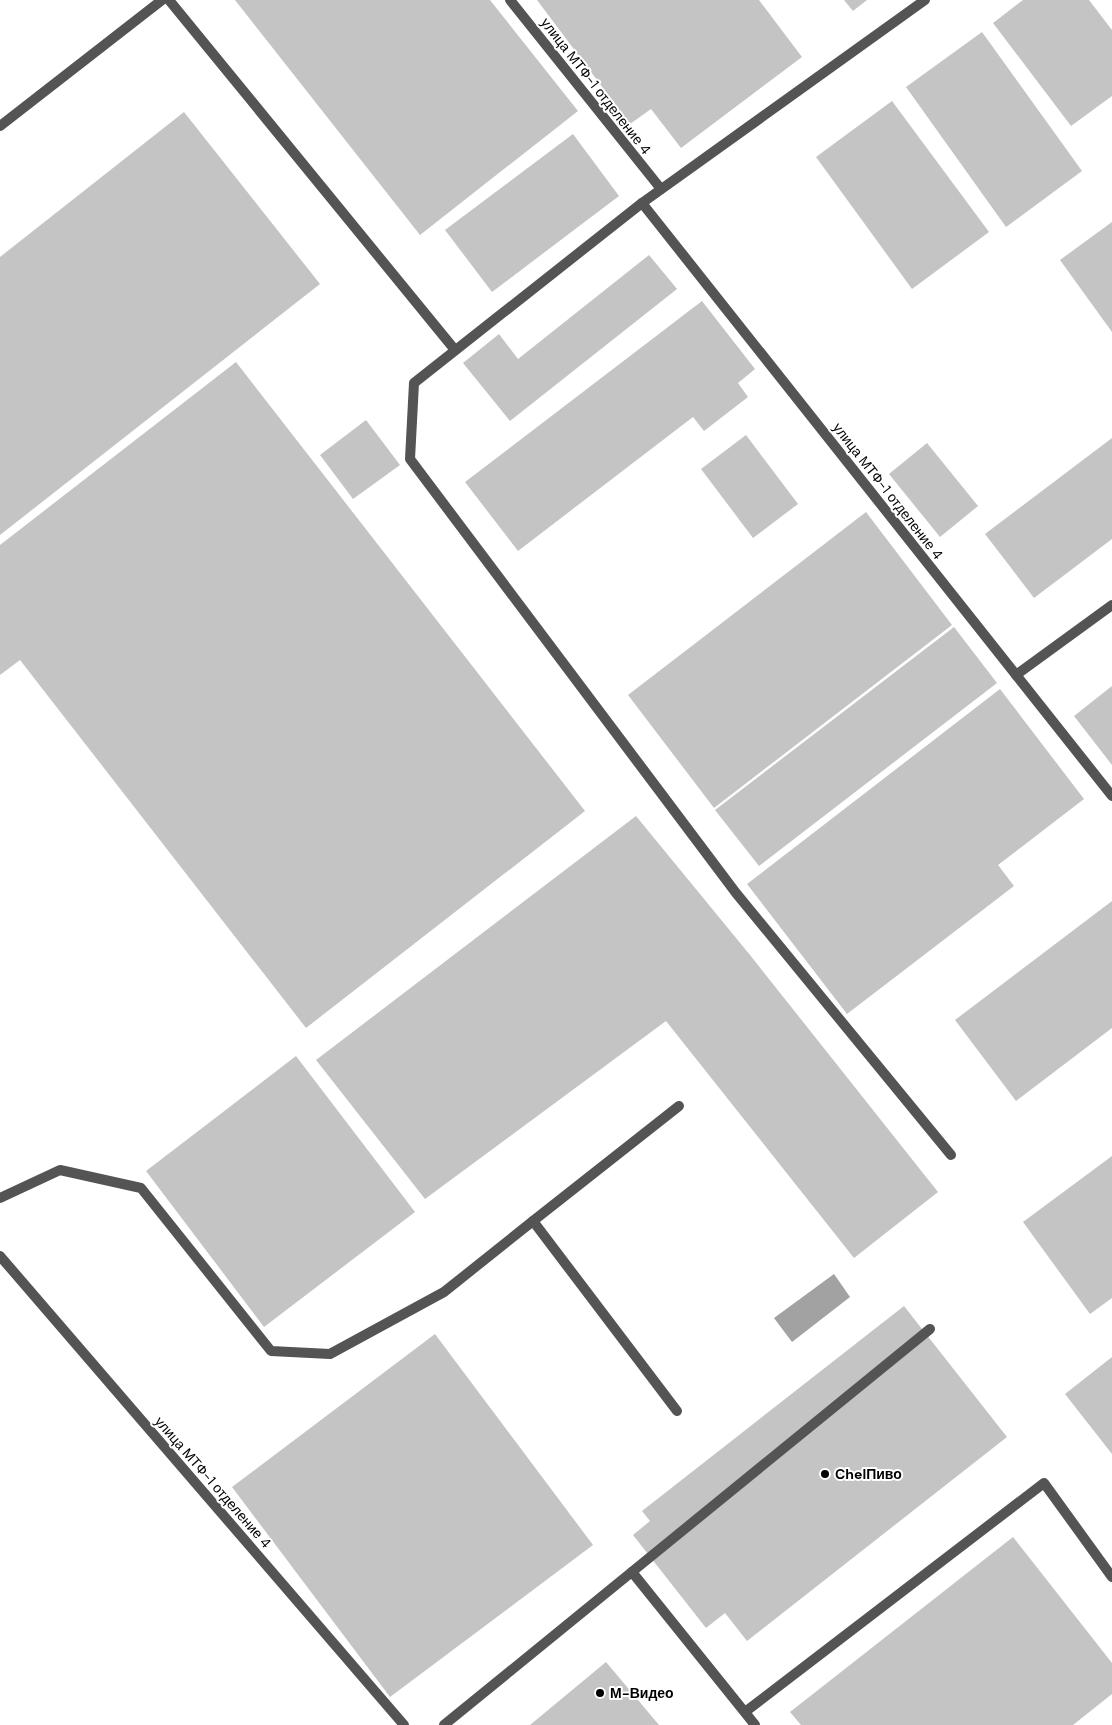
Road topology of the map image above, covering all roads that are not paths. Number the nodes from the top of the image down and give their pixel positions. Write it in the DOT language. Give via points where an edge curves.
graph roads {
  1 [pos="162,0"];
  2 [pos="169,0"];
  3 [pos="510,0"];
  4 [pos="925,0"];
  5 [pos="0,126"];
  6 [pos="661,189"];
  7 [pos="642,203"];
  8 [pos="456,350"];
  9 [pos="1112,605"];
  10 [pos="1016,675"];
  11 [pos="1112,796"];
  12 [pos="679,1106"];
  13 [pos="951,1155"];
  14 [pos="0,1198"];
  15 [pos="532,1221"];
  16 [pos="0,1256"];
  17 [pos="930,1329"];
  18 [pos="677,1411"];
  19 [pos="632,1572"];
  20 [pos="1112,1576"];
  21 [pos="744,1712"];
  22 [pos="404,1725"];
  23 [pos="444,1725"];
  24 [pos="755,1725"];
  1 -- 5 [label="street"];
  2 -- 8 [label="street"];
  3 -- 6 [label="street, улица МТФ-1 отделение 4"];
  4 -- 6 [label="street"];
  6 -- 7 [label="street"];
  7 -- 8 [label="street"];
  7 -- 10 [label="street, улица МТФ-1 отделение 4"];
  8 -- 13 [label="street" via="414,383 410,460 736,893"];
  9 -- 10 [label="street"];
  10 -- 11 [label="street, улица МТФ-1 отделение 4"];
  12 -- 15 [label="street"];
  14 -- 15 [label="street" via="60,1170 141,1188 271,1352 330,1354 444,1292"];
  15 -- 18 [label="street"];
  16 -- 22 [label="street, улица МТФ-1 отделение 4"];
  17 -- 19 [label="street"];
  19 -- 21 [label="street"];
  19 -- 23 [label="street"];
  20 -- 21 [label="street" via="1044,1483"];
  21 -- 24 [label="street"];
}
